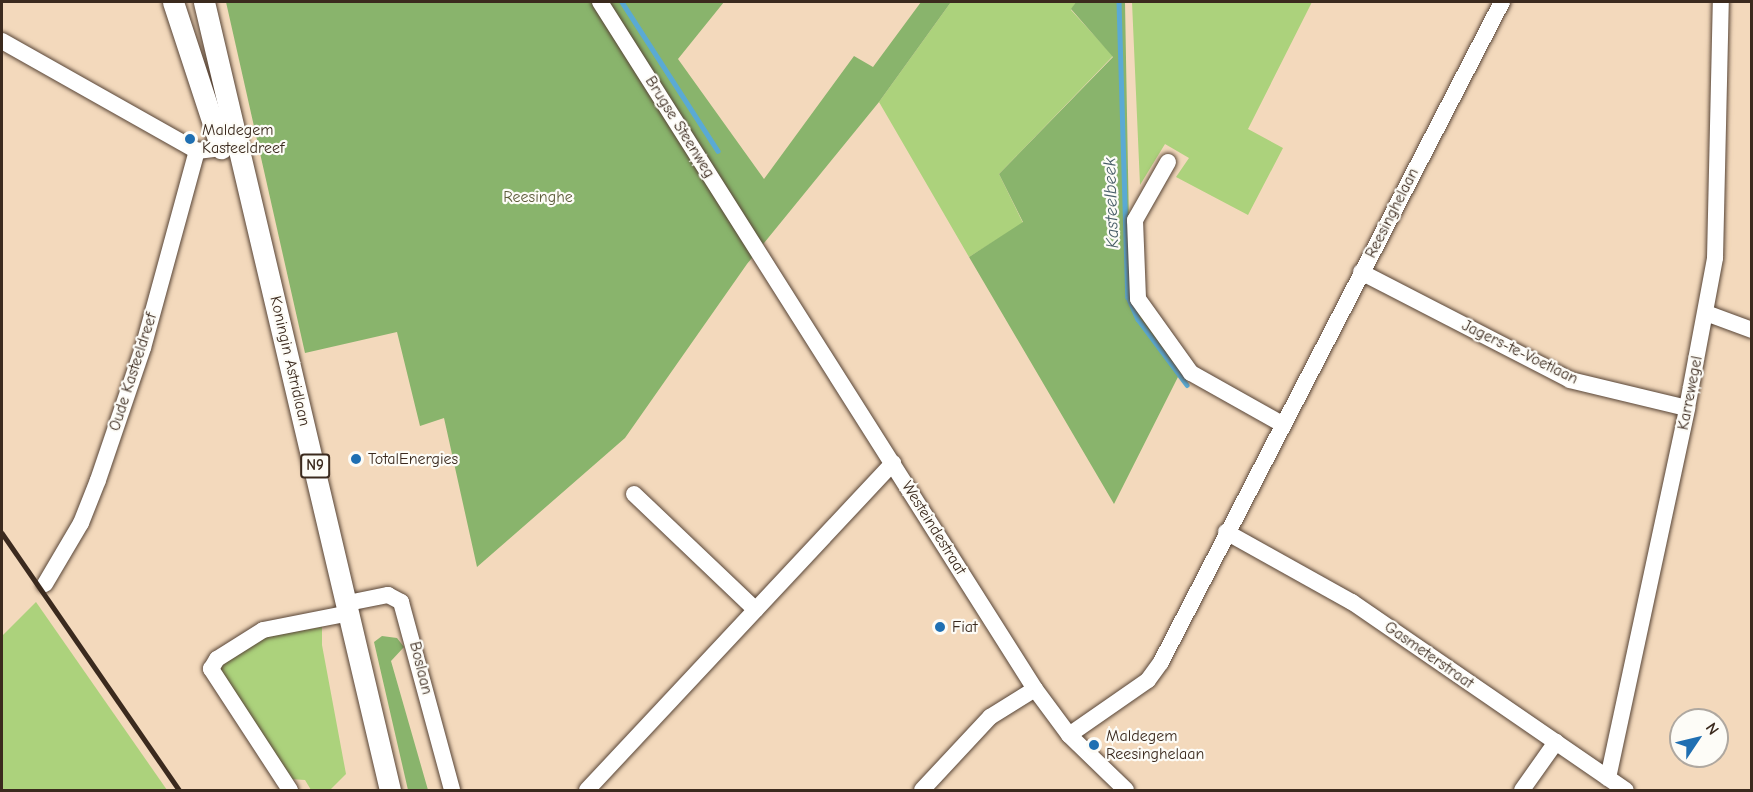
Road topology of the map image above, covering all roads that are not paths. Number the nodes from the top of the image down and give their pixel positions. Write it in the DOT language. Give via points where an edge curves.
graph roads {
  1 [pos="172,2"];
  2 [pos="204,2"];
  3 [pos="600,2"];
  4 [pos="1502,2"];
  5 [pos="1721,2"];
  6 [pos="2,41"];
  7 [pos="229,147"];
  8 [pos="197,151"];
  9 [pos="1168,162"];
  10 [pos="759,252"];
  11 [pos="1361,272"];
  12 [pos="1706,313"];
  13 [pos="1752,330"];
  14 [pos="1687,408"];
  15 [pos="1282,424"];
  16 [pos="893,463"];
  17 [pos="634,494"];
  18 [pos="1226,532"];
  19 [pos="45,584"];
  20 [pos="349,608"];
  21 [pos="756,610"];
  22 [pos="1035,689"];
  23 [pos="1069,735"];
  24 [pos="1556,742"];
  25 [pos="1608,778"];
  26 [pos="290,790"];
  27 [pos="390,790"];
  28 [pos="452,790"];
  29 [pos="587,790"];
  30 [pos="922,790"];
  31 [pos="1126,790"];
  32 [pos="1522,790"];
  33 [pos="1626,790"];
  1 -- 7 [label="main road, Koningin Astridlaan"];
  2 -- 7 [label="main road, Koningin Astridlaan / N9"];
  3 -- 10 [label="street, Brugse Steenweg"];
  4 -- 11 [label="street, Reesinghelaan"];
  5 -- 12 [label="street, Karrewegel" via="1715,258"];
  6 -- 8 [label="street"];
  7 -- 8 [label="street"];
  7 -- 20 [label="main road, Koningin Astridlaan / N9"];
  8 -- 19 [label="street, Oude Kasteeldreef" via="143,348 98,480 81,523"];
  9 -- 15 [label="street" via="1135,219 1138,299 1191,373"];
  10 -- 16 [label="street, Westeindestraat"];
  11 -- 14 [label="street, Jagers-te-Voetlaan" via="1570,380"];
  11 -- 15 [label="street, Reesinghelaan"];
  12 -- 13 [label="street"];
  12 -- 14 [label="street, Karrewegel"];
  14 -- 25 [label="street, Karrewegel"];
  15 -- 18 [label="street, Reesinghelaan"];
  16 -- 21 [label="street"];
  16 -- 22 [label="street, Westeindestraat"];
  17 -- 21 [label="street"];
  18 -- 23 [label="street, Reesinghelaan" via="1155,671"];
  18 -- 24 [label="street, Gasmeterstraat" via="1352,602"];
  20 -- 26 [label="street, Boslaan" via="263,630 217,659 211,669"];
  20 -- 27 [label="main road, Koningin Astridlaan / N9"];
  20 -- 28 [label="street, Boslaan" via="388,595 401,602"];
  21 -- 29 [label="street"];
  22 -- 23 [label="street, Westeindestraat"];
  22 -- 30 [label="street" via="990,717"];
  23 -- 31 [label="street, Westeindestraat"];
  24 -- 25 [label="street, Gasmeterstraat"];
  24 -- 32 [label="street"];
  25 -- 33 [label="street, Gasmeterstraat"];
}
